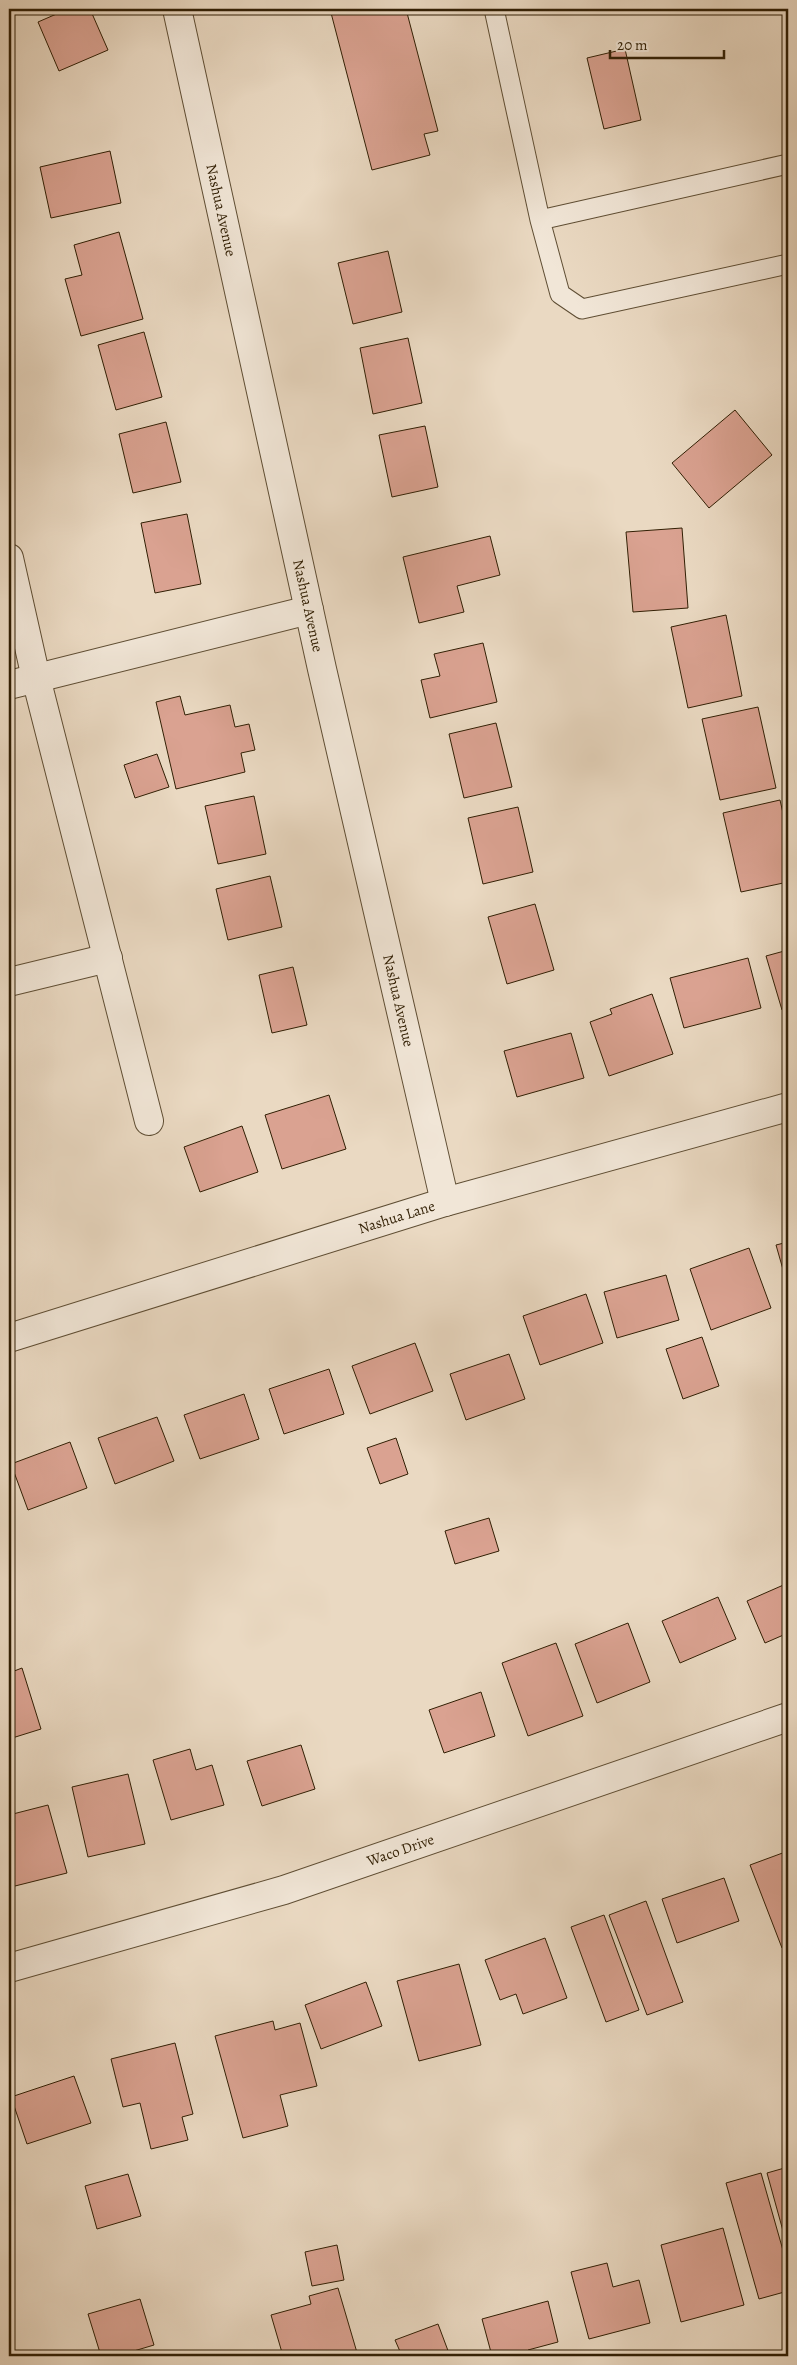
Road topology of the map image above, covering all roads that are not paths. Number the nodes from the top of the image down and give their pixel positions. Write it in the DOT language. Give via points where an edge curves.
graph roads {
  1 [pos="177,9"];
  2 [pos="494,9"];
  3 [pos="788,164"];
  4 [pos="540,220"];
  5 [pos="788,264"];
  6 [pos="9,558"];
  7 [pos="309,610"];
  8 [pos="36,678"];
  9 [pos="9,684"];
  10 [pos="108,958"];
  11 [pos="9,982"];
  12 [pos="788,1106"];
  13 [pos="149,1121"];
  14 [pos="445,1202"];
  15 [pos="9,1338"];
  16 [pos="788,1717"];
  17 [pos="9,1968"];
  1 -- 7 [label="street, Nashua Avenue"];
  2 -- 4 [label="lane"];
  3 -- 4 [label="lane"];
  4 -- 5 [label="lane" via="560,294 582,308"];
  6 -- 8 [label="street"];
  7 -- 8 [label="street"];
  7 -- 14 [label="street, Nashua Avenue"];
  8 -- 9 [label="street"];
  8 -- 10 [label="street"];
  10 -- 11 [label="street"];
  10 -- 13 [label="street"];
  12 -- 14 [label="street, Nashua Lane"];
  14 -- 15 [label="street, Nashua Lane"];
  16 -- 17 [label="street, Waco Drive" via="284,1890"];
}
